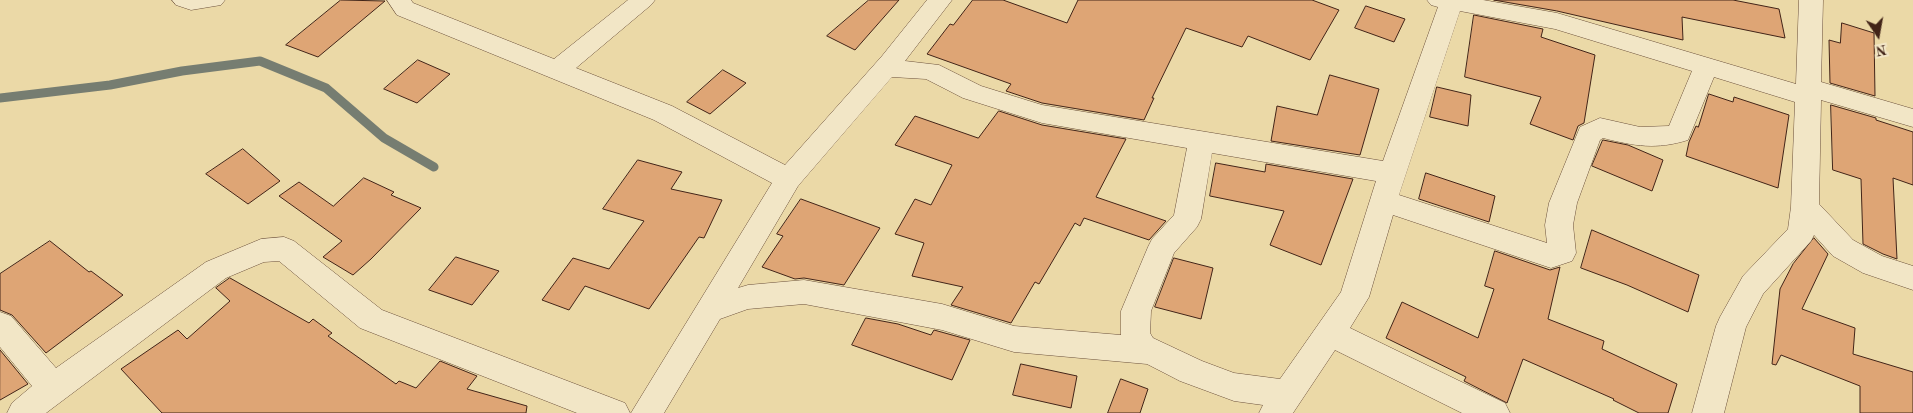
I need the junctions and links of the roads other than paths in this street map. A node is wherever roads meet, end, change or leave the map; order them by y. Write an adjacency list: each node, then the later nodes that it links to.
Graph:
1 (184, 0): 2 (street)
2 (213, 0)
3 (643, 0): 10 (street)
4 (940, 0): 9 (street)
5 (1810, 0): 11 (street)
6 (1448, 1): 8 (street); 14 (street)
7 (406, 3): 10 (street)
8 (1707, 65): 11 (street); 16 (street)
9 (885, 68): 13 (street); 15 (street)
10 (556, 71): 15 (street)
11 (1809, 92): 12 (street); 17 (street)
12 (1913, 118)
13 (1201, 141): 14 (street); 22 (street)
14 (1392, 173): 16 (street)
15 (788, 178): 19 (street)
16 (1383, 201): 21 (street)
17 (1805, 207): 18 (street); 29 (street)
18 (1913, 278)
19 (709, 310): 22 (street); 27 (street)
20 (0, 325): 23 (street)
21 (1330, 333): 24 (street); 28 (street)
22 (1143, 350): 24 (street)
23 (53, 388): 25 (street); 26 (street)
24 (1285, 406)
25 (23, 413)
26 (614, 413)
27 (647, 413)
28 (1494, 413)
29 (1708, 413)

